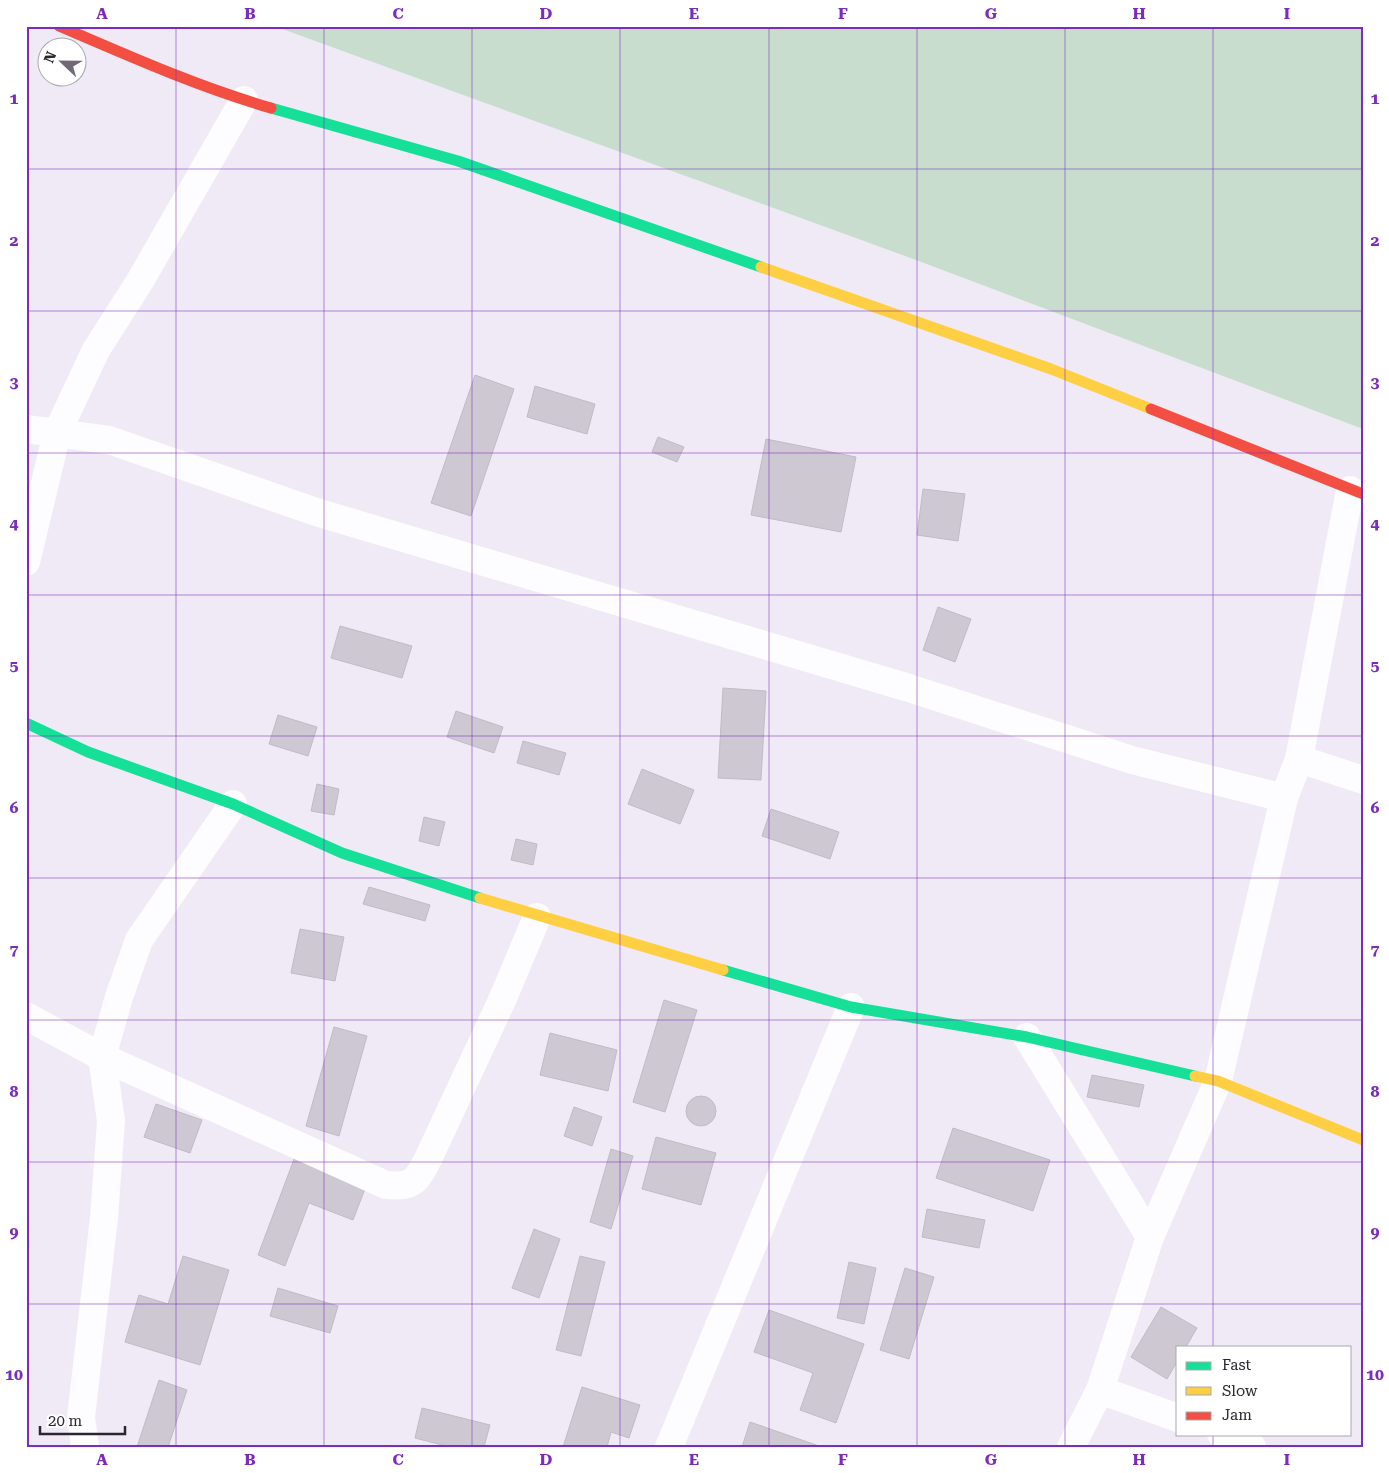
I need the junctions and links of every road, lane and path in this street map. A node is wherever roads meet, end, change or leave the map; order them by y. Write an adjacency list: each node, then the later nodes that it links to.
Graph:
1 (59, 26): 2 (street)
2 (244, 100): 4 (street); 5 (street)
3 (26, 429): 4 (street)
4 (57, 433): 6 (street); 10 (street)
5 (1356, 492): 8 (street)
6 (26, 562)
7 (26, 723): 11 (street)
8 (1299, 760): 9 (street); 10 (street)
9 (1363, 780)
10 (1284, 798): 17 (street)
11 (233, 804): 12 (street); 16 (street)
12 (537, 917): 13 (street); 16 (street)
13 (850, 1007): 15 (street); 24 (street)
14 (26, 1016): 16 (street)
15 (1027, 1037): 17 (street); 19 (street)
16 (102, 1058): 23 (street)
17 (1218, 1081): 18 (street); 19 (street)
18 (1363, 1140)
19 (1150, 1237): 20 (street)
20 (1100, 1390): 21 (street); 25 (street)
21 (1176, 1417)
22 (1226, 1436): 26 (street)
23 (85, 1447)
24 (669, 1447)
25 (1071, 1447)
26 (1252, 1447)

